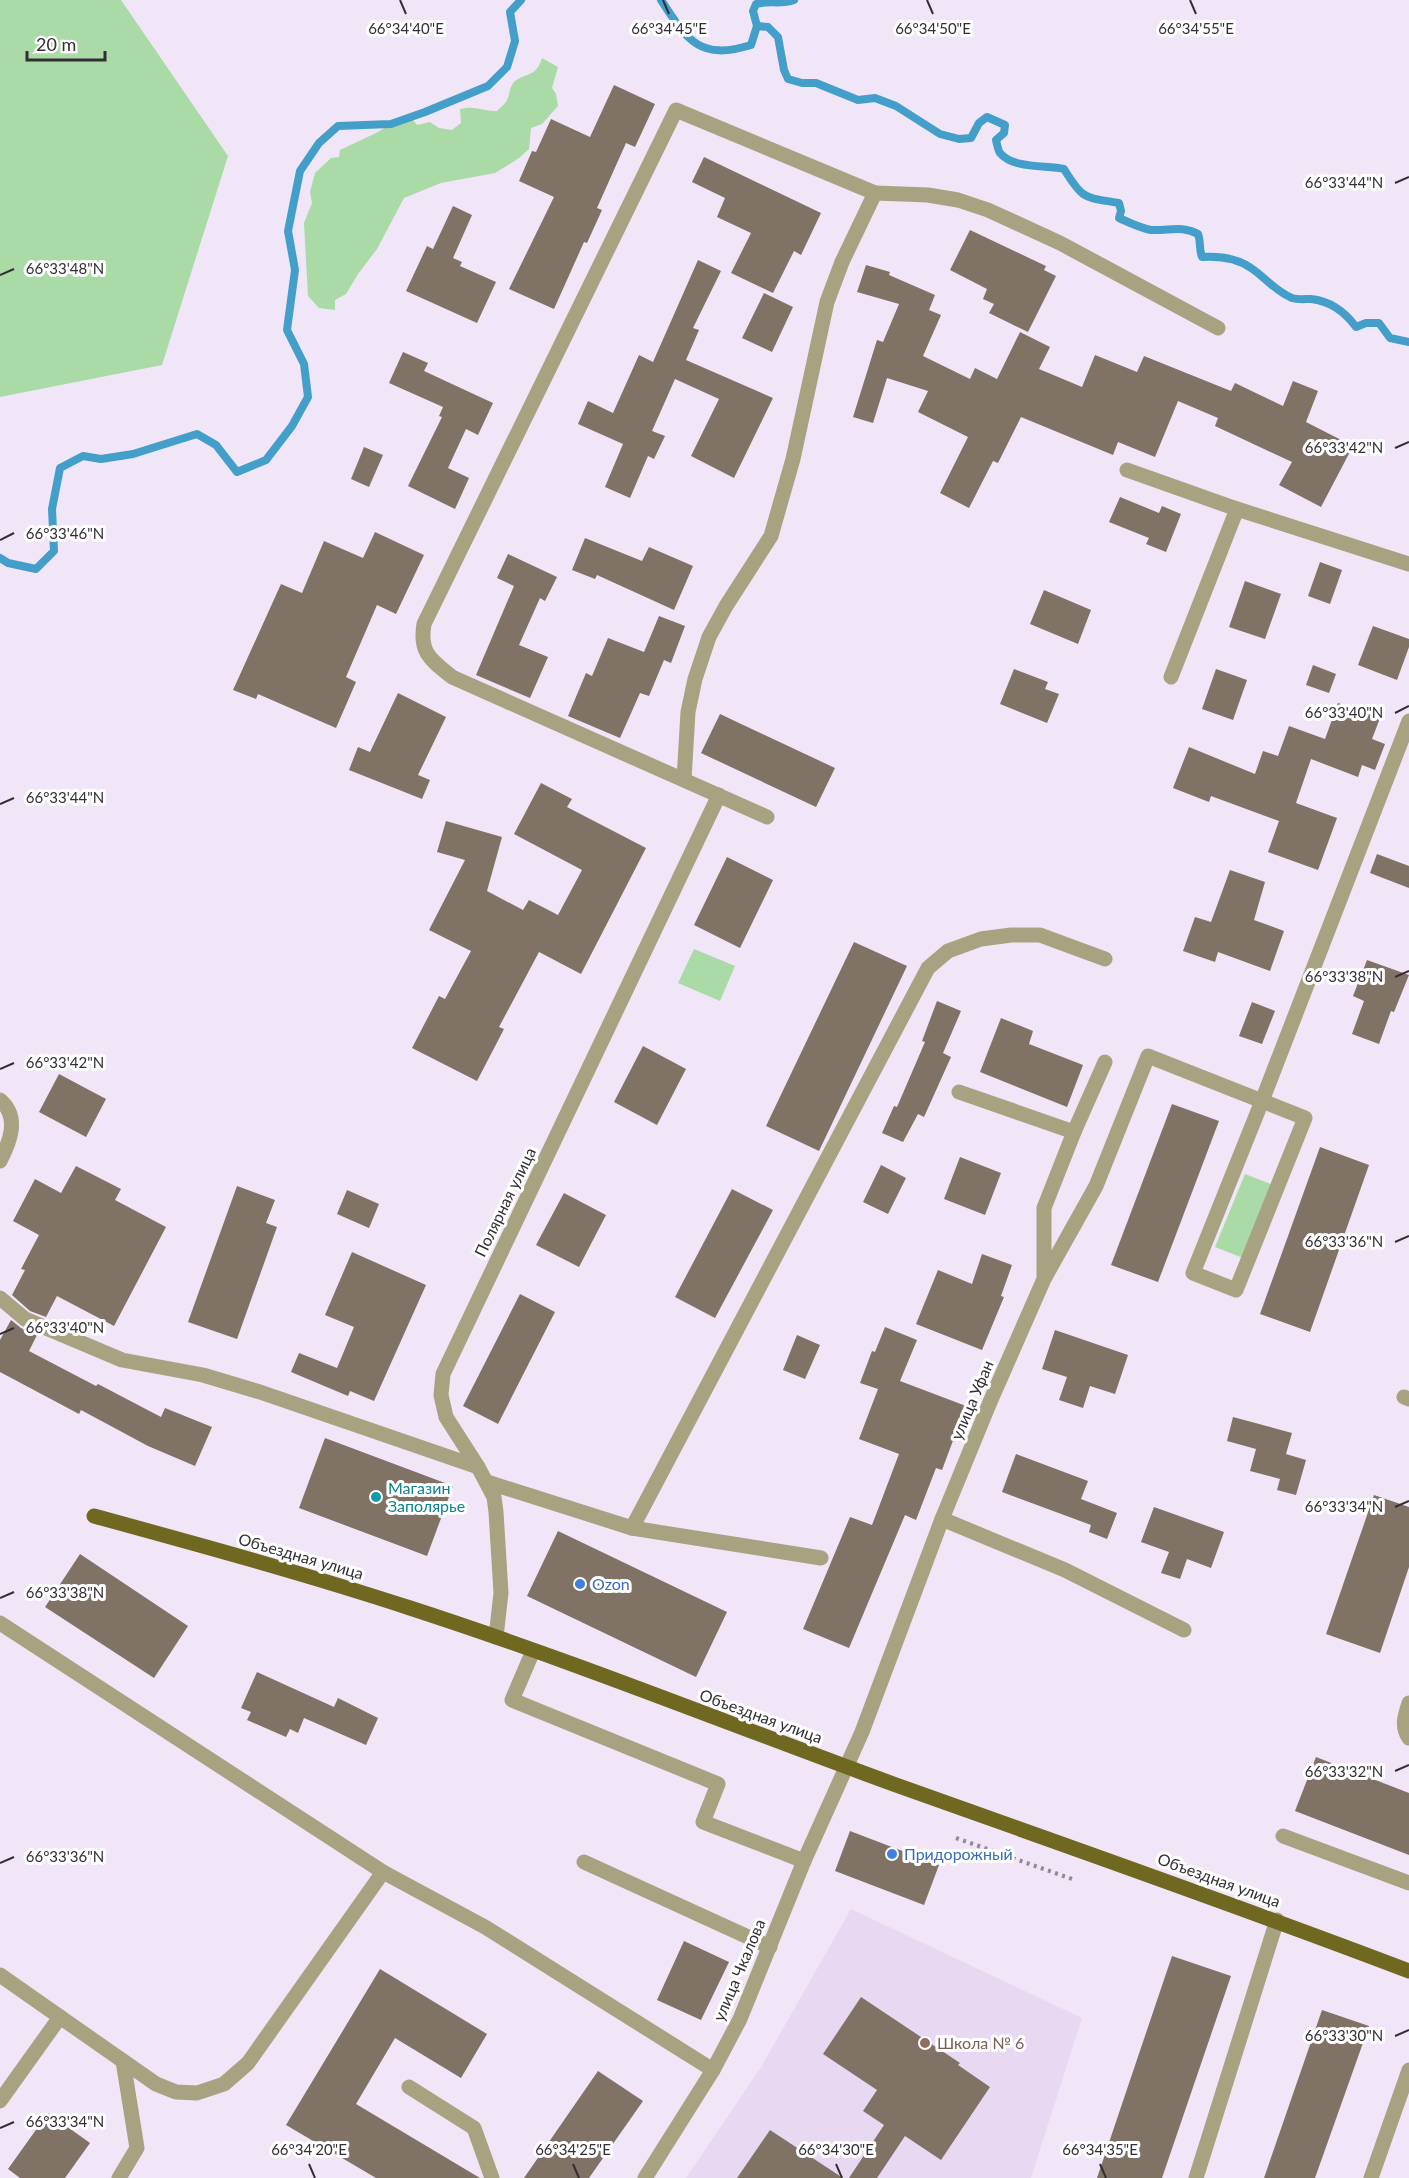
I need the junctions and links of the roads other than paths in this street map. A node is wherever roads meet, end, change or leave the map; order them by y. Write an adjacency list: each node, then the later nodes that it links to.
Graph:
1 (875, 193): 2 (street); 8 (street); 8 (street)
2 (1218, 328)
3 (1127, 470): 4 (street)
4 (1237, 509): 5 (street); 6 (street)
5 (1409, 564)
6 (1171, 677)
7 (1409, 721): 15 (street)
8 (684, 780): 9 (street)
9 (719, 795): 10 (street); 20 (street, Полярная улица)
10 (767, 817)
11 (1105, 959): 24 (street)
12 (1105, 1062): 16 (street)
13 (959, 1092): 16 (street)
14 (0, 1100): 17 (street)
15 (1262, 1101): 15 (street); 18 (street, улица Уфан)
16 (1074, 1132): 18 (street)
17 (0, 1161)
18 (1044, 1279): 23 (street, улица Уфан)
19 (0, 1298): 20 (street)
20 (478, 1467): 21 (street, Полярная улица)
21 (487, 1482): 24 (street); 28 (street, Полярная улица)
22 (94, 1516): 28 (main road, Объездная улица)
23 (942, 1519): 27 (street); 32 (street, улица Уфан)
24 (632, 1528): 25 (street)
25 (821, 1558)
26 (0, 1623): 36 (street)
27 (1184, 1630)
28 (496, 1637): 29 (main road, Объездная улица)
29 (533, 1651): 32 (main road, Объездная улица); 34 (street)
30 (1409, 1703): 31 (street)
31 (1409, 1738)
32 (848, 1767): 34 (street, улица Чкалова); 38 (main road, Объездная улица)
33 (1283, 1836): 37 (street)
34 (804, 1861): 39 (street, улица Чкалова)
35 (584, 1862): 39 (street)
36 (383, 1872): 43 (street); 44 (street)
37 (1409, 1883)
38 (1277, 1920): 40 (main road, Объездная улица); 51 (street)
39 (770, 1947): 44 (street, улица Чкалова)
40 (1409, 1971)
41 (0, 1975): 42 (street)
42 (60, 2017): 43 (street); 47 (street)
43 (123, 2061): 48 (street)
44 (713, 2070): 50 (street, улица Чкалова)
45 (1409, 2070): 52 (street)
46 (409, 2087): 49 (street)
47 (0, 2101)
48 (119, 2178)
49 (492, 2178)
50 (645, 2178)
51 (1196, 2178)
52 (1371, 2178)

